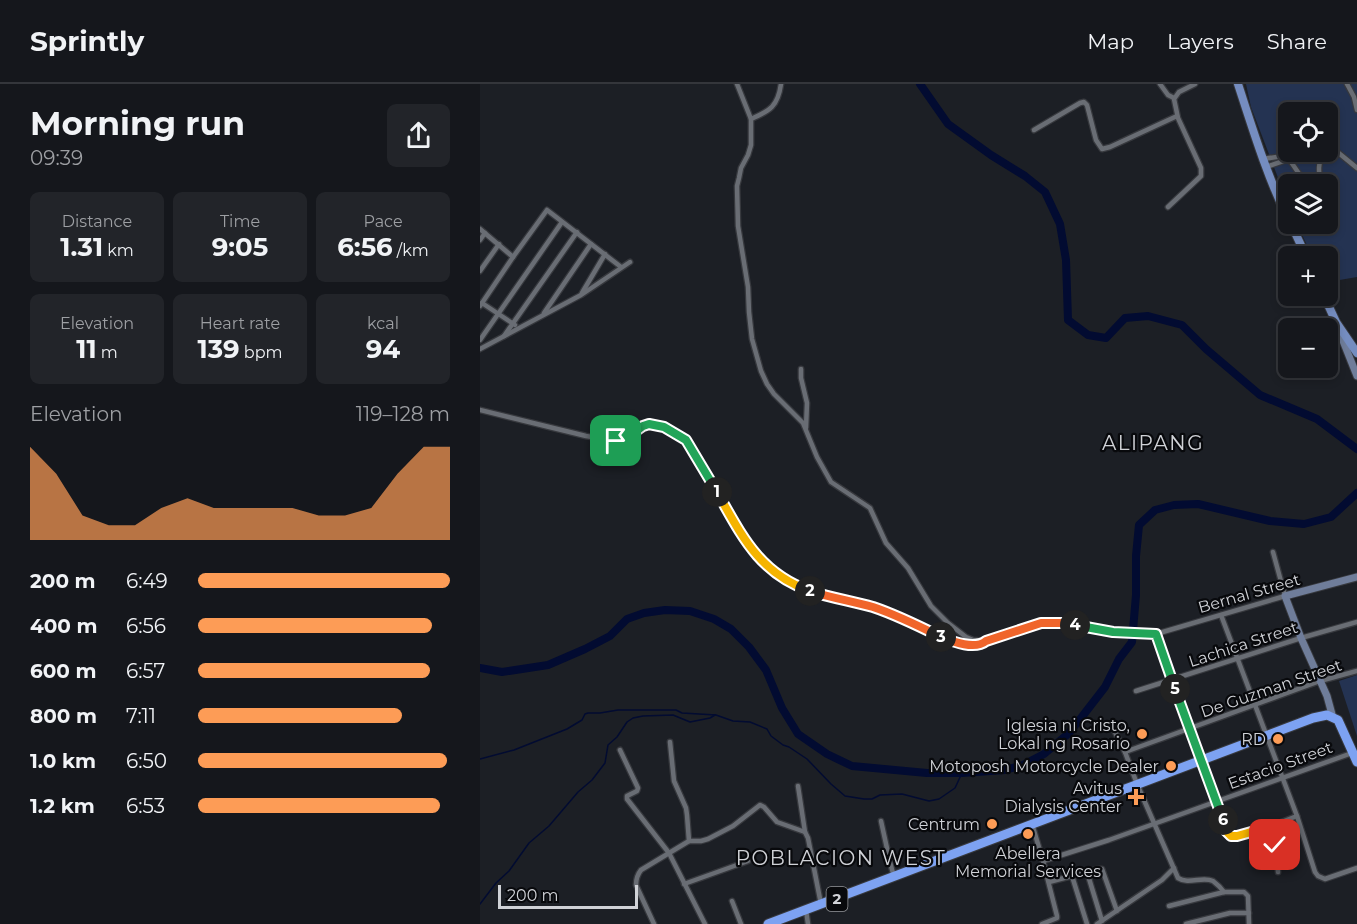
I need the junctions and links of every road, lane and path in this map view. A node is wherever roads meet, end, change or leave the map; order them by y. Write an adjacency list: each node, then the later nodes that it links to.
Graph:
1 (737, 84): 10 (street)
2 (781, 84): 10 (street)
3 (1160, 84): 7 (street)
4 (1195, 84): 7 (street)
5 (1238, 84): 15 (main road)
6 (1347, 84): 8 (street)
7 (1174, 98): 9 (street)
8 (1357, 110)
9 (1178, 116): 11 (street); 20 (street)
10 (751, 119): 48 (street)
11 (1034, 130)
12 (1338, 153): 16 (street)
13 (1278, 158): 15 (street)
14 (1278, 161): 15 (street)
15 (1264, 163): 19 (main road)
16 (1350, 164): 17 (street); 18 (street)
17 (1357, 168)
18 (1357, 173)
19 (1278, 197)
20 (1168, 207)
21 (562, 222): 23 (street); 29 (street); 35 (street)
22 (480, 229): 24 (street)
23 (577, 232): 27 (street); 37 (street)
24 (485, 233): 25 (street); 26 (street)
25 (480, 240)
26 (499, 244): 29 (street); 32 (street)
27 (591, 244): 28 (street); 36 (street)
28 (605, 254): 31 (street); 33 (street)
29 (513, 257): 34 (street)
30 (630, 262): 31 (street)
31 (621, 267): 33 (street)
32 (480, 271)
33 (581, 295): 36 (street)
34 (481, 303): 35 (street)
35 (499, 313): 37 (street); 42 (street)
36 (542, 316): 40 (street)
37 (513, 324): 40 (street); 41 (street)
38 (1338, 325): 44 (main road)
39 (1338, 327): 46 (main road)
40 (520, 328): 41 (street)
41 (504, 337): 43 (street)
42 (480, 340)
43 (480, 349)
44 (1357, 353)
45 (801, 369): 48 (street)
46 (1357, 376)
47 (480, 410): 56 (street, Bernal Street)
48 (806, 428): 56 (street)
49 (1273, 552): 51 (street)
50 (1357, 577): 51 (main road, Bernal Street)
51 (1285, 596): 52 (street, Bernal Street); 55 (main road)
52 (1221, 615): 54 (street, Bernal Street); 57 (street)
53 (1357, 622): 55 (street, Lachica Street)
54 (1156, 634): 56 (street, Bernal Street); 59 (street)
55 (1301, 638): 57 (street, Lachica Street); 60 (main road)
56 (986, 641)
57 (1238, 659): 59 (street, Lachica Street); 62 (street)
58 (1357, 671): 60 (street, De Guzman Street)
59 (1172, 679): 61 (street, Lachica Street); 65 (street)
60 (1320, 681): 62 (street, De Guzman Street); 63 (main road)
61 (1136, 691)
62 (1254, 705): 65 (street, De Guzman Street); 66 (street)
63 (1333, 718): 66 (highway, 2); 70 (highway)
64 (1113, 728): 69 (street)
65 (1190, 729): 69 (street, De Guzman Street); 71 (street)
66 (1267, 735): 71 (highway, 2); 72 (street)
67 (670, 742): 82 (street)
68 (620, 750): 83 (street)
69 (1125, 752): 73 (street)
70 (1356, 755): 72 (street, Estacio Street)
71 (1201, 759): 73 (highway, 2); 75 (street)
72 (1282, 778): 75 (street, Estacio Street); 76 (street)
73 (1137, 784): 78 (highway, 2); 79 (street)
74 (798, 786): 81 (street)
75 (1217, 802): 79 (street, Estacio Street); 80 (street)
76 (1297, 816): 80 (street); 86 (street)
77 (881, 821): 91 (street)
78 (1032, 824): 85 (street); 91 (highway, 2)
79 (1155, 824): 85 (street, Estacio Street); 87 (street)
80 (1269, 827): 89 (street)
81 (806, 832): 82 (street); 96 (street)
82 (689, 841): 83 (street)
83 (669, 853): 93 (street); 102 (street)
84 (748, 861): 93 (street)
85 (1043, 861): 92 (street)
86 (1357, 867)
87 (1174, 868): 94 (street); 99 (street)
88 (1087, 872): 90 (street); 99 (street); 101 (street)
89 (1278, 872)
90 (1072, 876): 92 (street); 108 (street)
91 (894, 877): 96 (highway, 2)
92 (1049, 882): 107 (street)
93 (684, 884): 103 (street)
94 (1224, 892): 97 (street); 100 (street)
95 (732, 901): 104 (street)
96 (821, 904): 98 (highway, 2)
97 (1169, 906)
98 (806, 910): 105 (highway, 2); 106 (street)
99 (1117, 911): 101 (street)
100 (1249, 913): 109 (street); 110 (street)
101 (1099, 922)
102 (654, 924)
103 (705, 924)
104 (741, 924)
105 (768, 924)
106 (808, 924)
107 (1042, 924)
108 (1087, 924)
109 (1186, 924)
110 (1249, 924)

